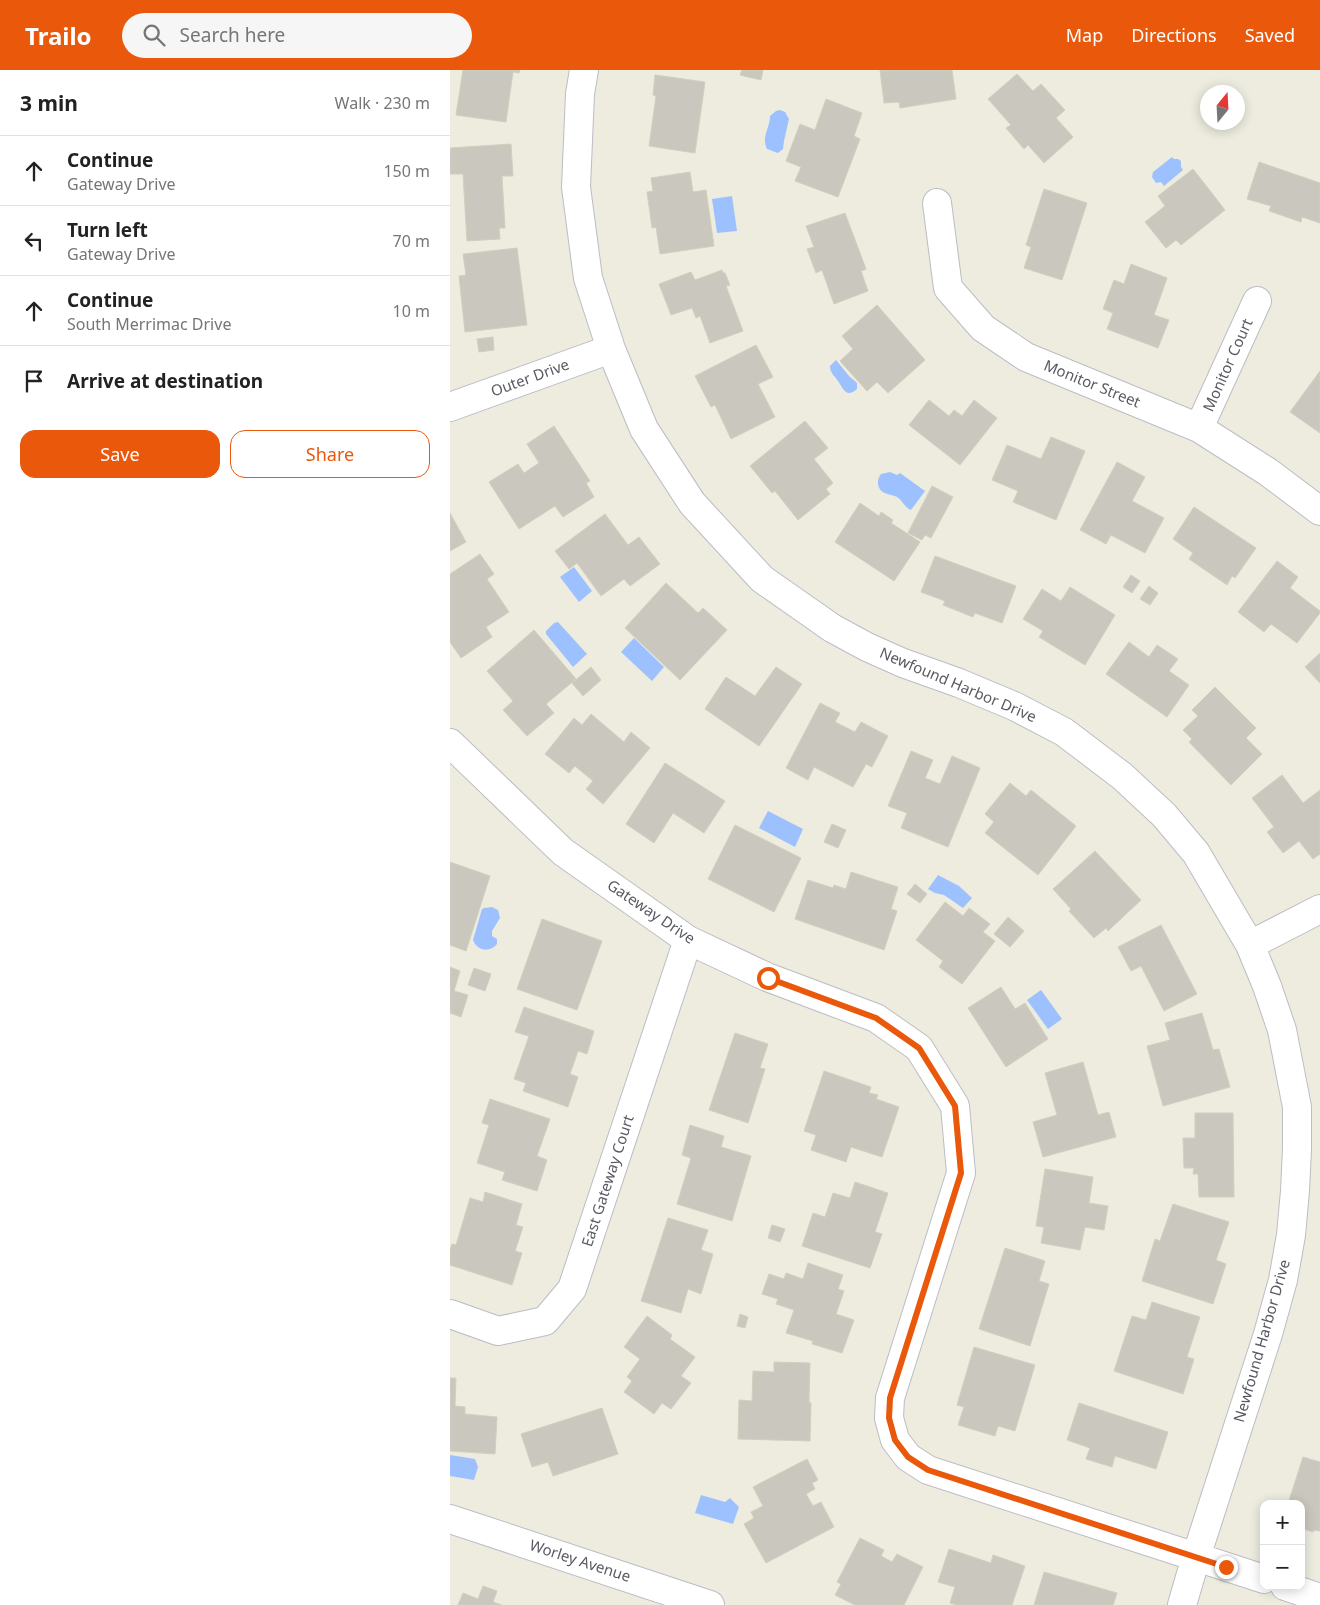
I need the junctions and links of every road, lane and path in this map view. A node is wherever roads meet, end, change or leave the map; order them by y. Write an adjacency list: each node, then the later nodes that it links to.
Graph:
1 (584, 70): 4 (street, Newfound Harbor Drive)
2 (937, 204): 6 (street, Monitor Street)
3 (1257, 302): 6 (street, Monitor Court)
4 (611, 349): 5 (street, Outer Drive); 11 (street, Newfound Harbor Drive)
5 (450, 407)
6 (1199, 428): 7 (street, Monitor Street)
7 (1320, 510)
8 (450, 743): 10 (street, Gateway Drive)
9 (1320, 909): 11 (street)
10 (688, 940): 12 (street, East Gateway Court); 14 (street, Gateway Drive)
11 (1250, 945): 14 (street, Newfound Harbor Drive)
12 (450, 1314)
13 (450, 1519): 18 (street, Worley Avenue)
14 (1196, 1557): 15 (street, Gateway Drive); 19 (street, Newfound Harbor Drive)
15 (1260, 1578)
16 (1297, 1590): 17 (street)
17 (1320, 1598)
18 (710, 1605)
19 (1182, 1605)

